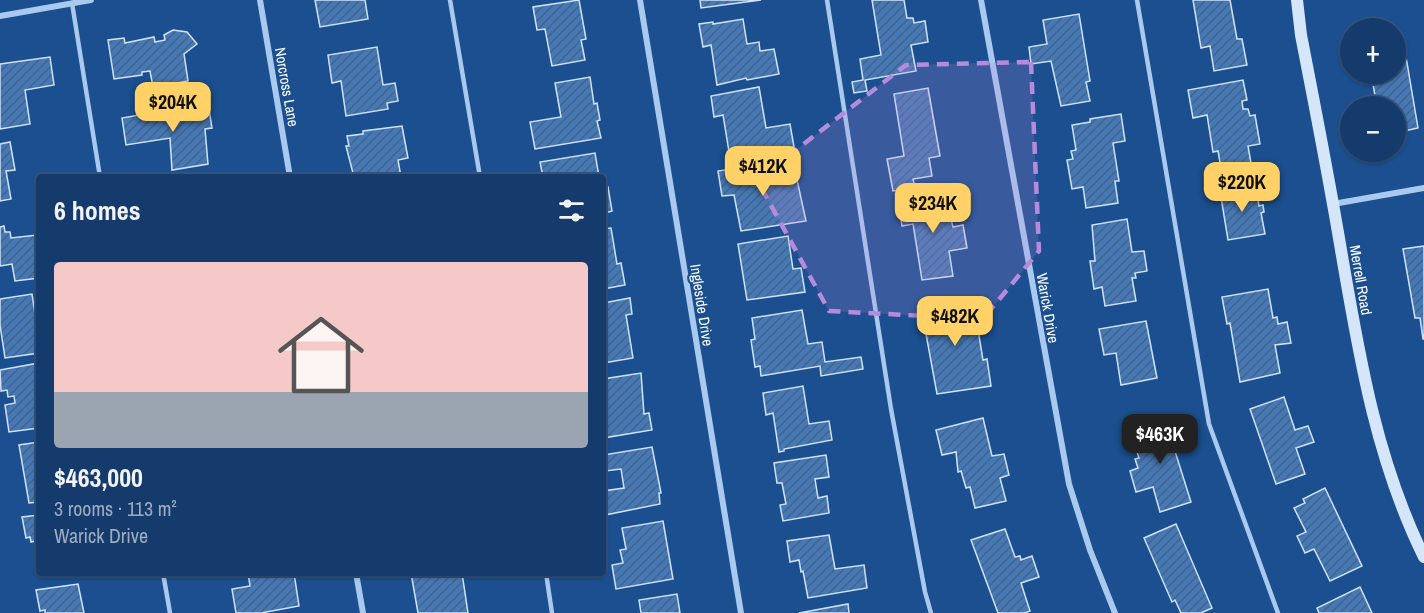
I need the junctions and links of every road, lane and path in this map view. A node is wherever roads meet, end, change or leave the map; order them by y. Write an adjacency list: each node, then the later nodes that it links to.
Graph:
1 (91, 0): 9 (street)
2 (260, 0): 12 (street, Norcross Lane)
3 (450, 0): 13 (lane)
4 (640, 0): 23 (street, Ingleside Drive)
5 (827, 0): 24 (lane)
6 (981, 0): 25 (street, Warick Drive)
7 (1137, 0): 26 (lane)
8 (1297, 0): 15 (street, Merrell Road)
9 (72, 3): 10 (street); 11 (lane)
10 (0, 16)
11 (100, 174)
12 (289, 174)
13 (479, 174)
14 (1424, 189): 15 (street)
15 (1333, 204): 16 (street, Merrell Road)
16 (1424, 557)
17 (164, 576): 20 (lane)
18 (357, 576): 21 (street)
19 (546, 576): 22 (lane)
20 (170, 613)
21 (363, 613)
22 (552, 613)
23 (741, 613)
24 (931, 613)
25 (1115, 613)
26 (1278, 613)

